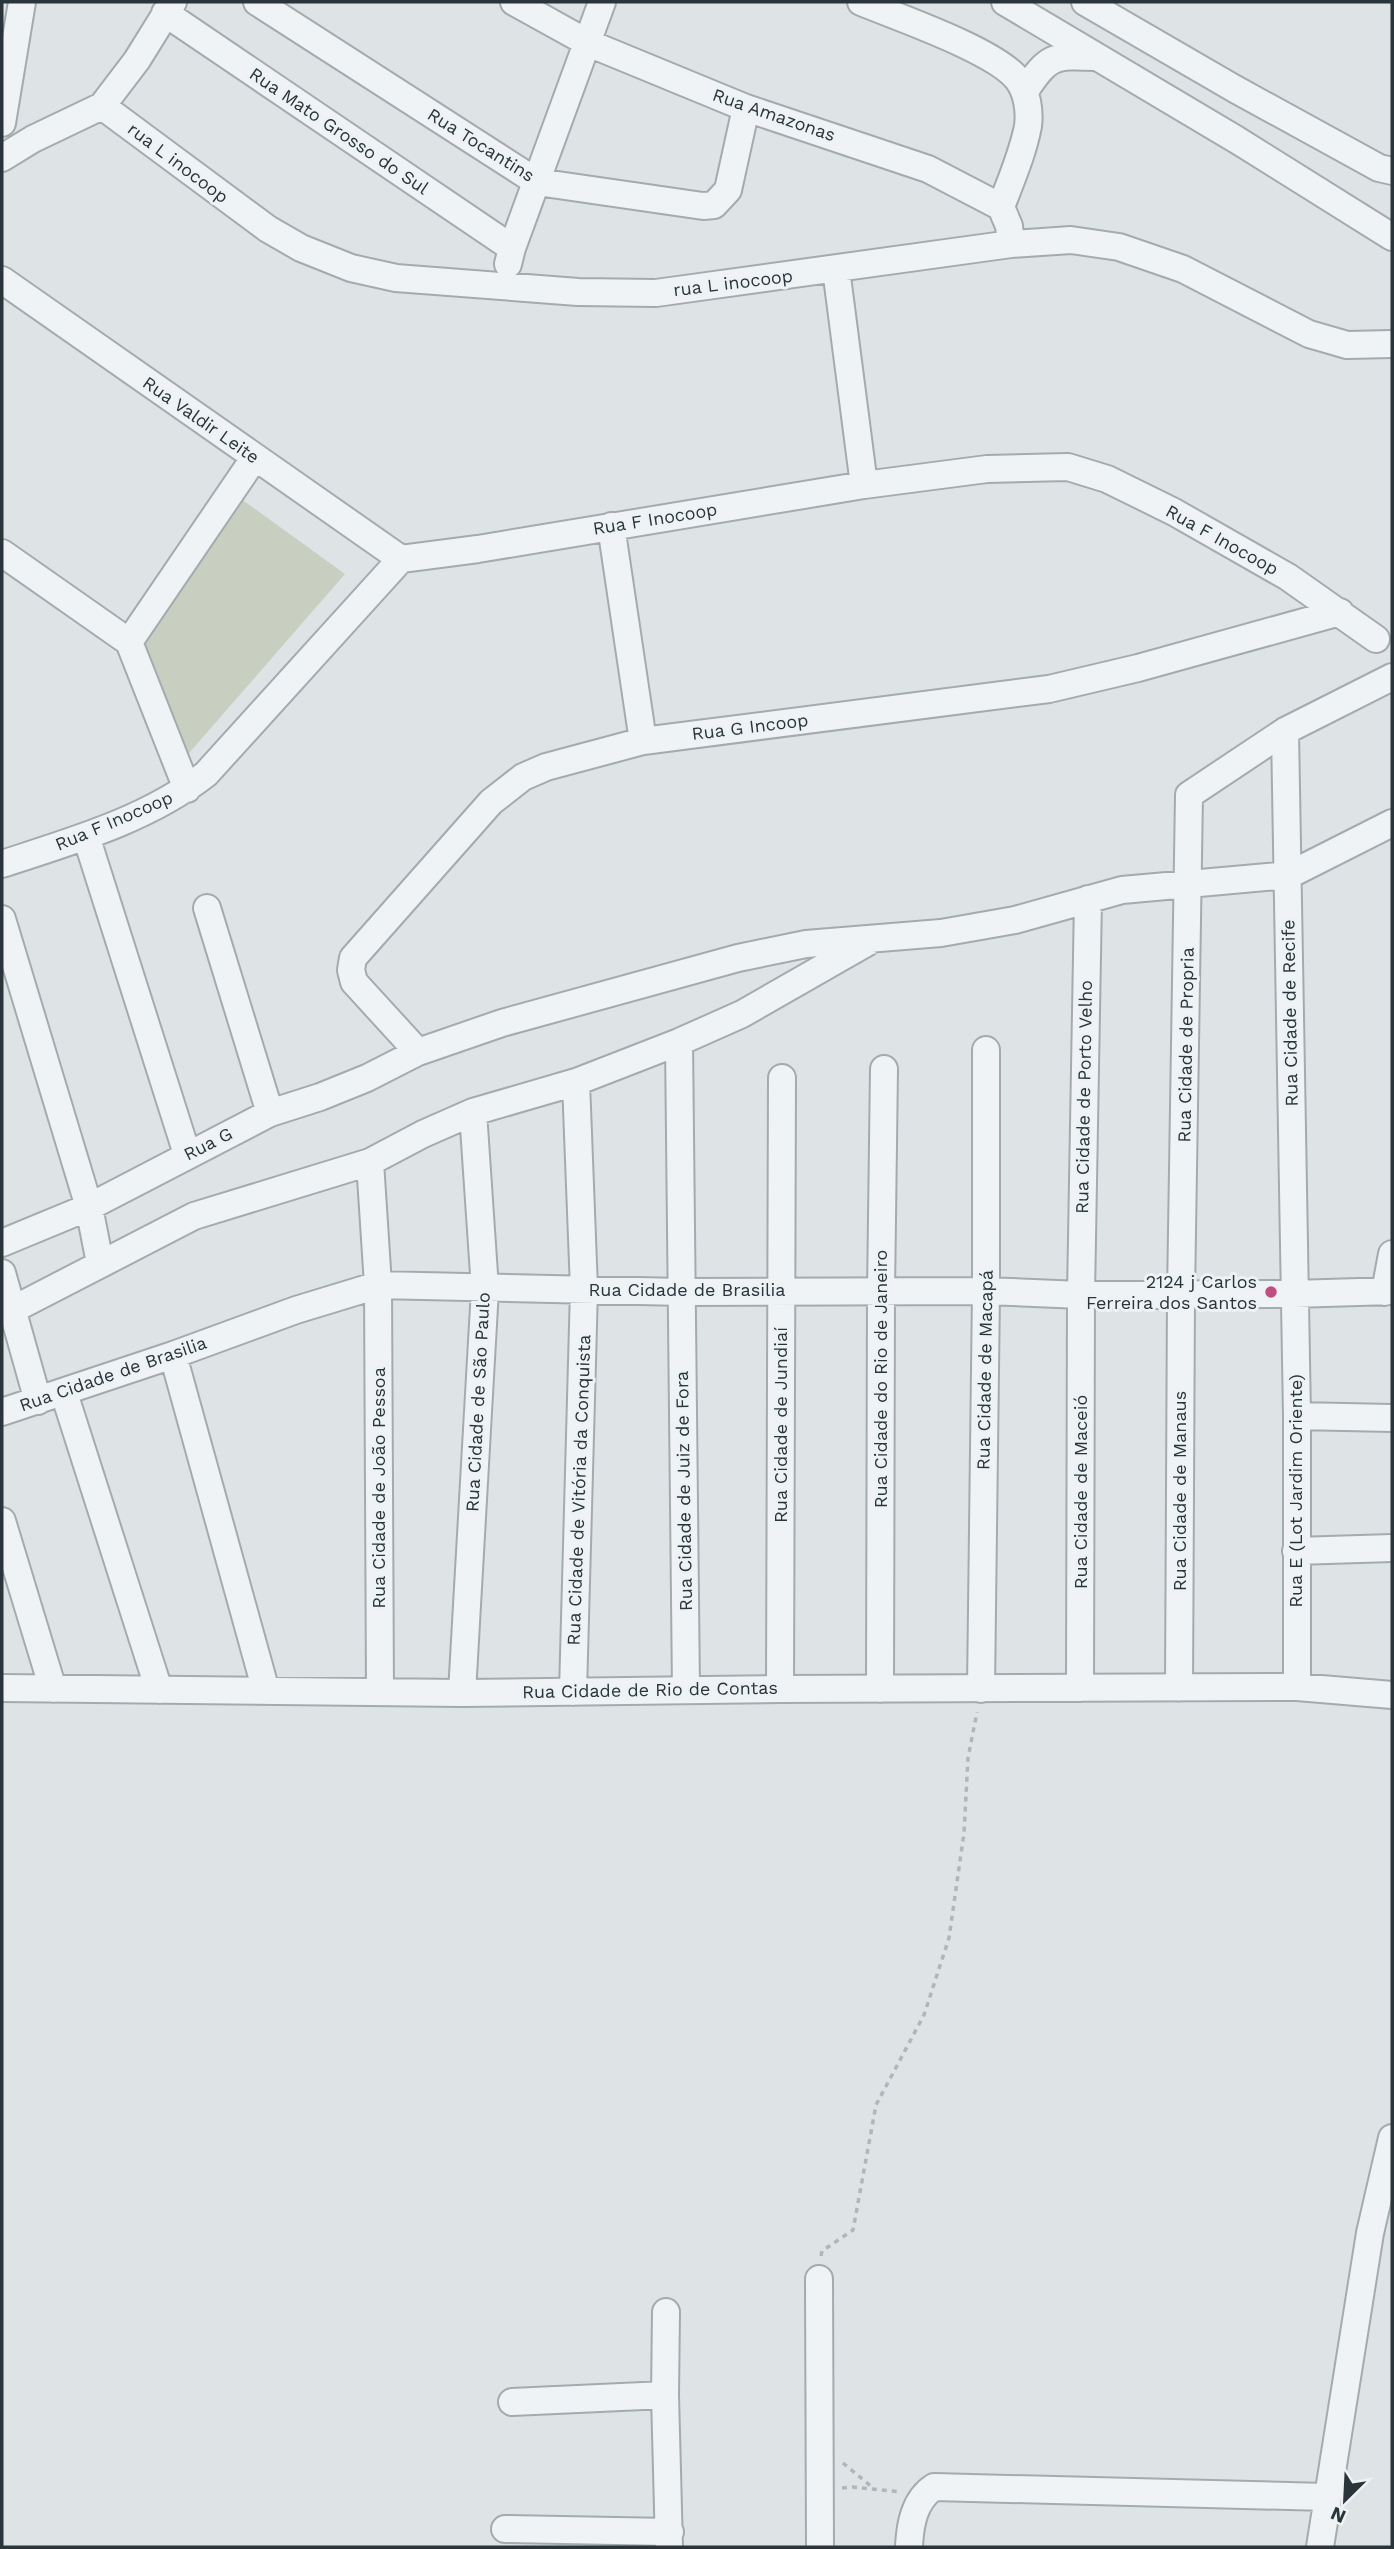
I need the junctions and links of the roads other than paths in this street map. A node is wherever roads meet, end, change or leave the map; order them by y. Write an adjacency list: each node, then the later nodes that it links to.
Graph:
1 (22, 2): 14 (street)
2 (257, 2): 17 (street, Rua Tocantins)
3 (514, 2): 9 (street, Rua Amazonas)
4 (602, 2): 9 (street)
5 (861, 2): 11 (street)
6 (1005, 2): 10 (street)
7 (1085, 2): 16 (street)
8 (169, 7): 12 (street); 21 (street, Rua Mato Grosso do Sul)
9 (589, 43): 13 (street, Rua Amazonas); 17 (street)
10 (1097, 57): 11 (street); 19 (street)
11 (1025, 91): 18 (street)
12 (102, 106): 15 (street); 24 (street, rua L inocoop)
13 (746, 108): 17 (street, Rua Tocantins); 18 (street, Rua Amazonas)
14 (2, 123)
15 (2, 158)
16 (1392, 171)
17 (537, 182): 21 (street)
18 (1001, 207): 20 (street)
19 (1392, 237)
20 (1011, 244): 22 (street, rua L inocoop); 25 (street, rua L inocoop)
21 (512, 248): 24 (street)
22 (836, 270): 24 (street, rua L inocoop); 27 (street)
23 (2, 280): 26 (street, Rua Valdir Leite)
24 (503, 286)
25 (1392, 344)
26 (255, 457): 30 (street, Rua Valdir Leite); 33 (street)
27 (864, 485): 28 (street, Rua F Inocoop); 31 (street, Rua F Inocoop)
28 (611, 526): 30 (street, Rua F Inocoop); 36 (street)
29 (2, 553): 33 (street)
30 (401, 559): 37 (street, Rua F Inocoop)
31 (1340, 612): 32 (street, Rua F Inocoop); 36 (street, Rua G Incoop)
32 (1376, 639)
33 (128, 642): 37 (street)
34 (1392, 677): 35 (street)
35 (1285, 732): 41 (street, Rua Cidade de Recife); 42 (street, Rua Cidade de Propria)
36 (643, 741): 49 (street, Rua G Incoop)
37 (187, 789): 39 (street, Rua F Inocoop)
38 (1392, 823): 41 (street)
39 (86, 836): 40 (street, Rua F Inocoop); 55 (street)
40 (2, 864)
41 (1289, 875): 42 (street, Rua G); 70 (street, Rua Cidade de Recife)
42 (1189, 885): 43 (street, Rua G); 72 (street, Rua Cidade de Propria)
43 (1088, 899): 46 (street, Rua G); 71 (street, Rua Cidade de Porto Velho)
44 (207, 908): 54 (street)
45 (2, 919): 57 (street)
46 (872, 940): 47 (street); 49 (street, Rua G)
47 (679, 1042): 52 (street); 66 (street, Rua Cidade de Juiz de Fora)
48 (986, 1050): 67 (street, Rua Cidade de Macapá)
49 (418, 1052): 54 (street, Rua G)
50 (884, 1069): 69 (street, Rua Cidade do Rio de Janeiro)
51 (782, 1078): 65 (street, Rua Cidade de Jundiaí)
52 (576, 1082): 53 (street); 64 (street, Rua Cidade de Vitória da Conquista)
53 (473, 1112): 56 (street); 63 (street, Rua Cidade de São Paulo)
54 (270, 1113): 55 (street, Rua G)
55 (187, 1154): 57 (street, Rua G)
56 (370, 1162): 60 (street); 62 (street, Rua Cidade de João Pessoa)
57 (89, 1207): 58 (street, Rua G); 60 (street)
58 (2, 1243)
59 (1392, 1254): 68 (street)
60 (100, 1263): 73 (street)
61 (2, 1273): 73 (street)
62 (378, 1285): 63 (street, Rua Cidade de Brasilia); 74 (street, Rua Cidade de Brasilia); 94 (street, Rua Cidade de João Pessoa)
63 (485, 1289): 64 (street, Rua Cidade de Brasilia); 96 (street, Rua Cidade de São Paulo)
64 (584, 1289): 66 (street, Rua Cidade de Brasilia); 95 (street, Rua Cidade de Vitória da Conquista)
65 (781, 1290): 66 (street, Rua Cidade de Brasilia); 69 (street, Rua Cidade de Brasilia); 88 (street, Rua Cidade de Jundiaí)
66 (682, 1292): 92 (street, Rua Cidade de Juiz de Fora)
67 (986, 1292): 69 (street, Rua Cidade de Brasilia); 71 (street, Rua Cidade de Brasilia); 90 (street, Rua Cidade de Macapá)
68 (1389, 1292): 70 (street, Rua Cidade de Brasilia)
69 (881, 1293): 89 (street, Rua Cidade do Rio de Janeiro)
70 (1293, 1294): 72 (street, Rua Cidade de Brasilia); 78 (street, Rua E (Lot Jardim Oriente))
71 (1081, 1295): 72 (street, Rua Cidade de Brasilia); 85 (street, Rua Cidade de Maceió)
72 (1181, 1295): 86 (street, Rua Cidade de Manaus)
73 (12, 1310): 76 (street)
74 (173, 1355): 75 (street, Rua Cidade de Brasilia); 93 (street)
75 (64, 1393): 76 (street, Rua Cidade de Brasilia); 91 (street)
76 (38, 1401): 77 (street, Rua Cidade de Brasilia)
77 (2, 1412)
78 (1297, 1416): 79 (street); 82 (street, Rua E (Lot Jardim Oriente))
79 (1392, 1418)
80 (2, 1521): 87 (street)
81 (1392, 1548): 82 (street)
82 (1296, 1551): 83 (street, Rua E (Lot Jardim Oriente))
83 (1297, 1687): 86 (street, Rua Cidade de Rio de Contas); 97 (street, Rua Cidade de Rio de Contas)
84 (2, 1688): 87 (street, Rua Cidade de Rio de Contas)
85 (1080, 1688): 86 (street, Rua Cidade de Rio de Contas); 90 (street, Rua Cidade de Rio de Contas)
86 (1180, 1688)
87 (53, 1689): 91 (street, Rua Cidade de Rio de Contas)
88 (780, 1689): 89 (street, Rua Cidade de Rio de Contas); 92 (street, Rua Cidade de Rio de Contas)
89 (880, 1689): 90 (street, Rua Cidade de Rio de Contas)
90 (981, 1689)
91 (159, 1690): 93 (street, Rua Cidade de Rio de Contas)
92 (686, 1690): 95 (street, Rua Cidade de Rio de Contas)
93 (266, 1691): 94 (street, Rua Cidade de Rio de Contas)
94 (380, 1692): 96 (street, Rua Cidade de Rio de Contas)
95 (573, 1692): 96 (street, Rua Cidade de Rio de Contas)
96 (463, 1693)
97 (1392, 1695)
98 (1392, 2138): 103 (street)
99 (820, 2278): 107 (street)
100 (666, 2312): 101 (street)
101 (665, 2395): 102 (street); 106 (street)
102 (512, 2402)
103 (1326, 2497): 108 (street); 109 (street)
104 (505, 2529): 105 (street)
105 (568, 2539): 106 (street)
106 (670, 2540)
107 (820, 2547)
108 (909, 2547)
109 (1320, 2547)

